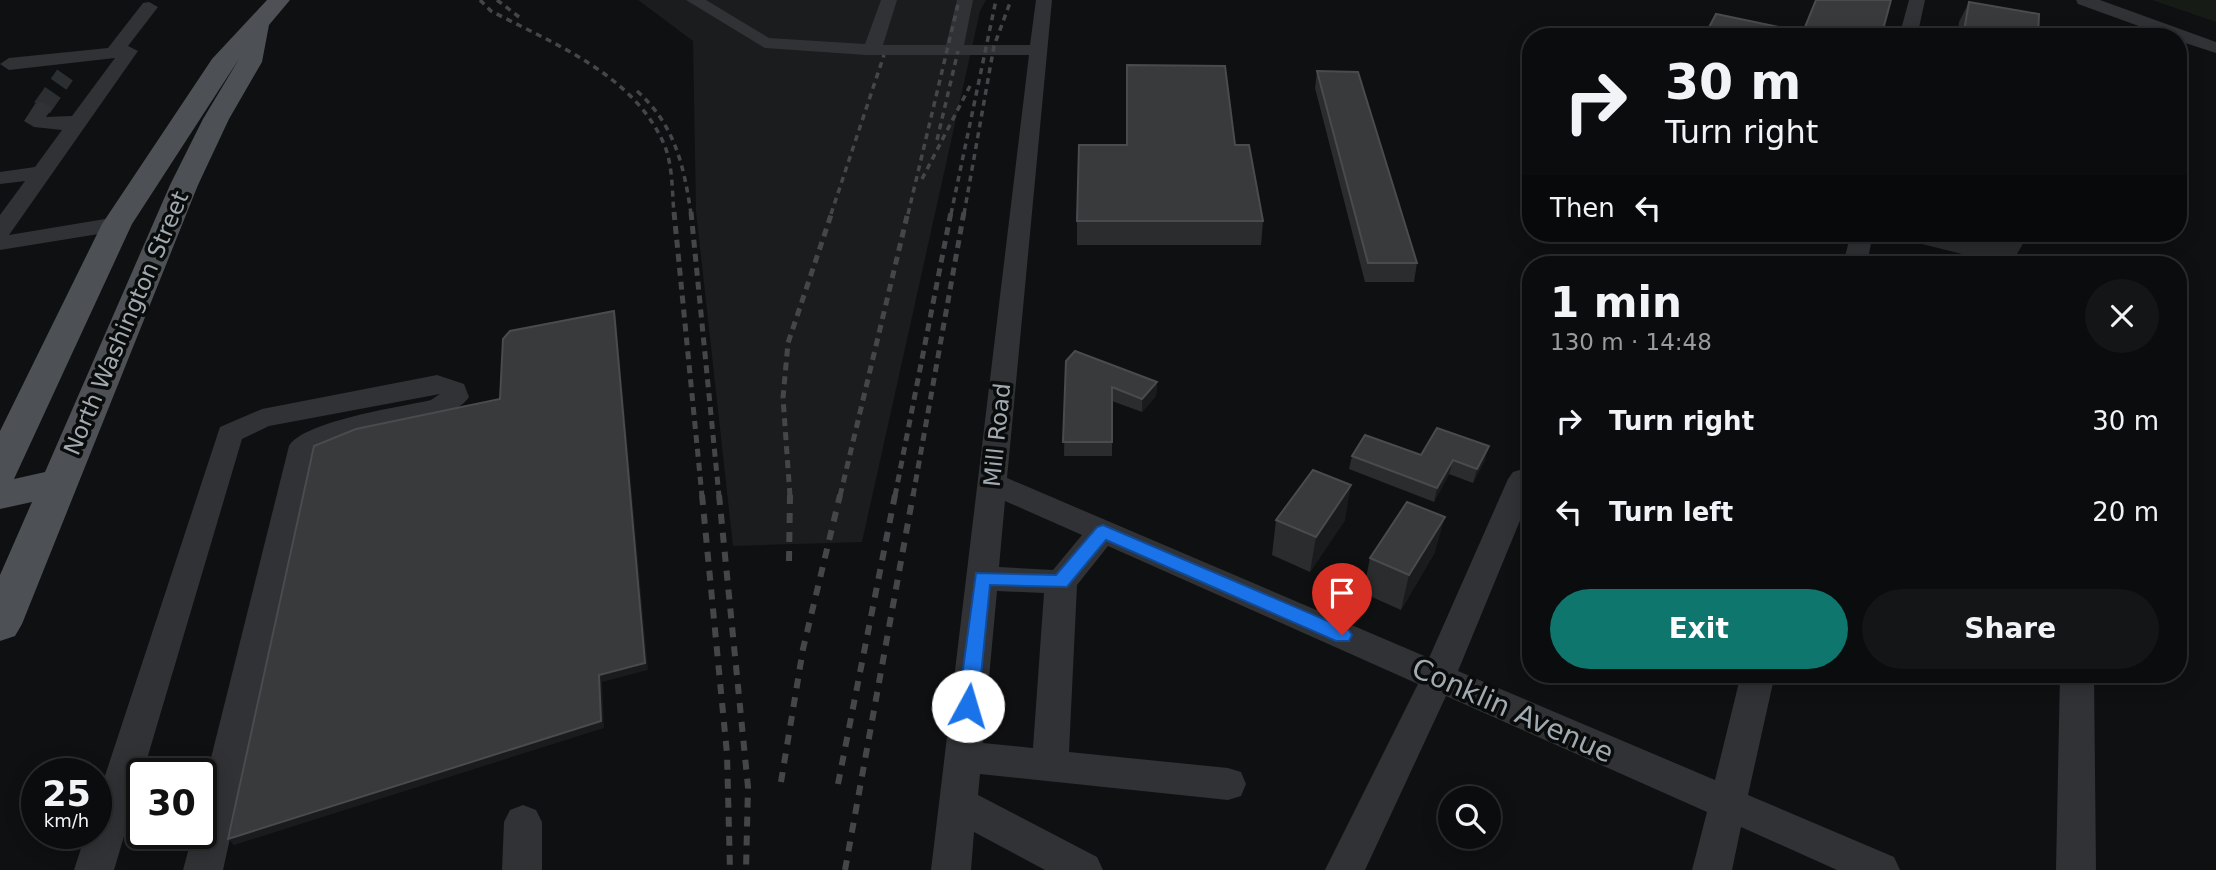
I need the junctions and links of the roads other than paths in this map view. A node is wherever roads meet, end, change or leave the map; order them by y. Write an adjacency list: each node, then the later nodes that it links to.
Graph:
1 (279, 0): 10 (main road, North Washington Street)
2 (694, 0): 15 (street)
3 (889, 0): 15 (street)
4 (1044, 0): 17 (street, Mill Road)
5 (1917, 0): 11 (street)
6 (2084, 0): 12 (street)
7 (986, 2): 8 (street)
8 (964, 5): 16 (street)
9 (149, 7): 18 (street)
10 (258, 26): 27 (main road, North Washington Street); 30 (main road, North Washington Street)
11 (1910, 28)
12 (2161, 28)
13 (2187, 37): 14 (street)
14 (2216, 48)
15 (872, 50): 16 (street)
16 (954, 50): 17 (street)
17 (1039, 50): 35 (street, Mill Road)
18 (113, 53): 19 (street); 23 (street)
19 (78, 57): 20 (street); 21 (street)
20 (9, 64)
21 (65, 75)
22 (42, 108): 23 (street)
23 (79, 121): 24 (street)
24 (42, 172): 25 (street); 26 (street)
25 (0, 178)
26 (10, 204): 28 (street)
27 (117, 224): 29 (street); 31 (main road, North Washington Street)
28 (0, 231)
29 (0, 243)
30 (119, 341): 31 (main road); 34 (main road, North Washington Street)
31 (55, 353): 32 (main road, North Washington Street)
32 (0, 470)
33 (1522, 482): 41 (street)
34 (59, 483): 36 (main road); 40 (main road, North Washington Street)
35 (992, 483): 37 (street, Conklin Avenue); 38 (street, Mill Road)
36 (0, 495)
37 (1103, 531): 39 (street); 41 (street, Conklin Avenue)
38 (982, 578): 39 (street); 44 (street, Mill Road)
39 (1061, 582): 45 (street)
40 (0, 625)
41 (1438, 677): 48 (street, Conklin Avenue); 55 (street)
42 (1756, 683): 48 (street)
43 (2077, 683): 58 (street)
44 (963, 757): 45 (street); 47 (street, Mill Road)
45 (1050, 766): 46 (street)
46 (1228, 784)
47 (958, 803): 53 (street, Mill Road); 54 (street)
48 (1728, 804): 56 (street); 57 (street, Conklin Avenue)
49 (523, 822): 52 (street)
50 (94, 870): 51 (street)
51 (203, 870)
52 (522, 870)
53 (951, 870)
54 (1083, 870)
55 (1345, 870)
56 (1712, 870)
57 (1880, 870)
58 (2076, 870)

